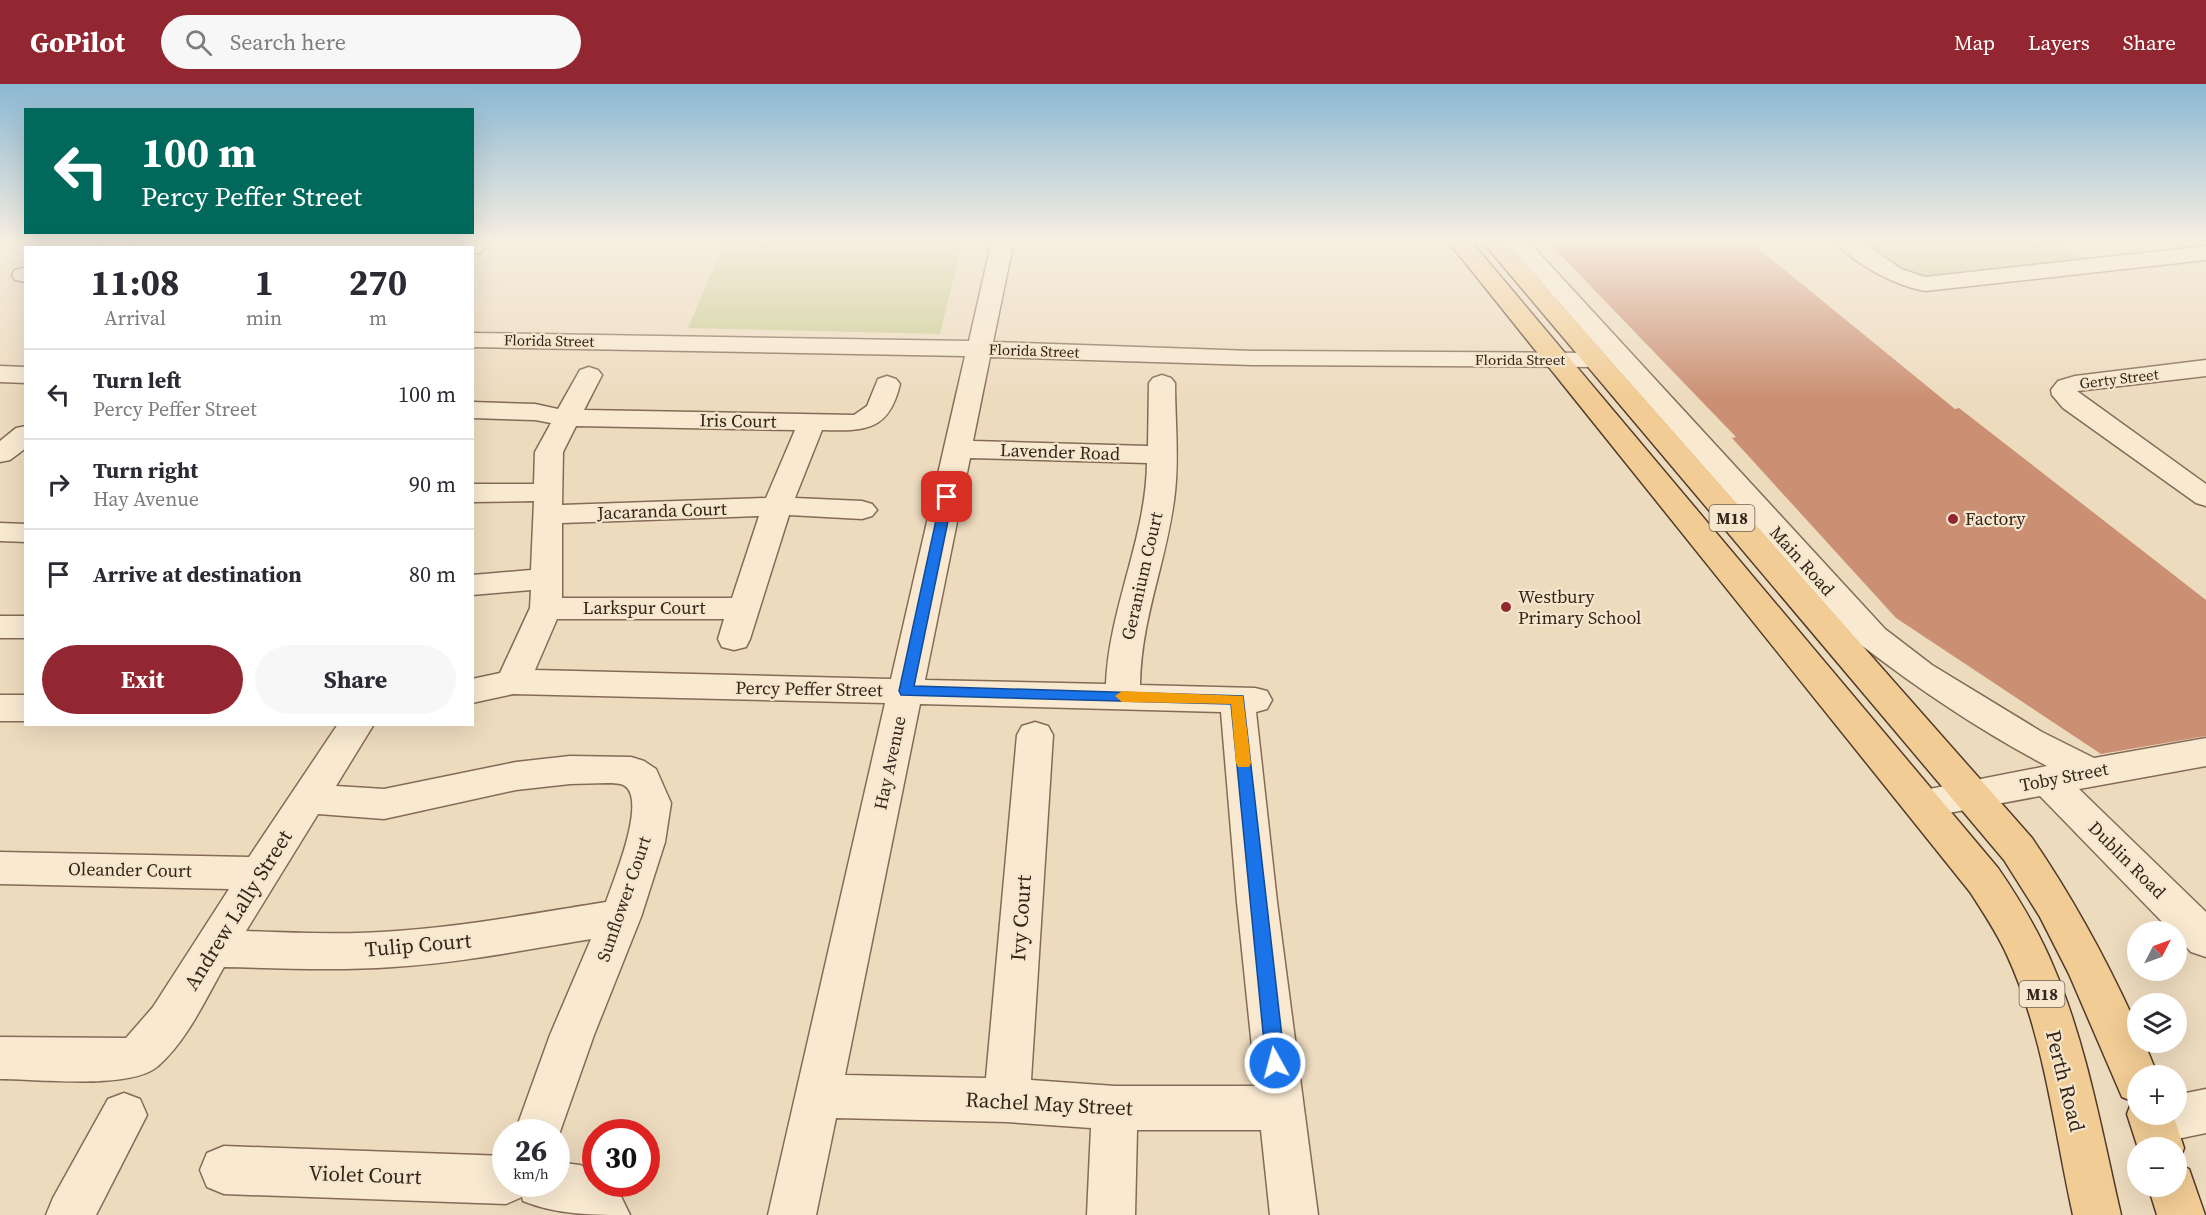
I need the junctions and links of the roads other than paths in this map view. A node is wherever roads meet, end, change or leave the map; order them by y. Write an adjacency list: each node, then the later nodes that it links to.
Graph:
1 (992, 293): 6 (street, Hay Avenue)
2 (1502, 293): 8 (main road, M18)
3 (1538, 293): 7 (main road, Main Road / M18)
4 (1563, 293): 45 (street, Main Road)
5 (474, 340): 6 (street, Florida Street)
6 (979, 349): 8 (street, Florida Street); 19 (street, Hay Avenue)
7 (1596, 360): 8 (street, Florida Street); 47 (main road, Main Road / M18)
8 (1558, 361): 49 (main road, M18)
9 (2206, 368): 24 (street, Gerty Street)
10 (0, 374): 11 (street)
11 (24, 375)
12 (589, 375): 16 (street)
13 (1162, 382): 22 (street, Geranium Court)
14 (887, 384): 17 (street, Iris Court)
15 (474, 410): 16 (street, Iris Court)
16 (564, 418): 17 (street, Iris Court); 25 (street)
17 (812, 422): 26 (street)
18 (24, 436): 21 (street)
19 (958, 449): 22 (street, Lavender Road); 38 (street, Hay Avenue)
20 (24, 452): 21 (street)
21 (0, 455)
22 (1163, 455): 39 (street, Geranium Court)
23 (474, 493): 25 (street, Jacaranda Court)
24 (2206, 497)
25 (547, 503): 26 (street, Jacaranda Court); 31 (street)
26 (777, 506): 27 (street, Jacaranda Court); 32 (street)
27 (862, 510)
28 (0, 532): 29 (street)
29 (24, 533)
30 (474, 585): 31 (street, Larkspur Court)
31 (546, 594): 32 (street, Larkspur Court); 36 (street)
32 (743, 608): 35 (street)
33 (0, 627): 34 (street)
34 (24, 627)
35 (734, 639)
36 (513, 682): 37 (street, Percy Peffer Street); 38 (street, Percy Peffer Street)
37 (474, 691)
38 (906, 691): 39 (street, Percy Peffer Street); 57 (street, Hay Avenue)
39 (1124, 696): 60 (street, Percy Peffer Street)
40 (0, 708): 41 (street)
41 (24, 708)
42 (356, 726): 48 (street, Andrew Lally Street)
43 (1035, 735): 58 (street, Ivy Court)
44 (2206, 752): 45 (street, Toby Street)
45 (2089, 772): 46 (street, Toby Street)
46 (2048, 781): 47 (street, Toby Street); 53 (street, Dublin Road)
47 (1973, 794): 49 (street, Toby Street); 56 (main road, M18)
48 (309, 799): 51 (street, Andrew Lally Street); 52 (street, Sunflower Court)
49 (1922, 803): 74 (main road, Perth Road / M18)
50 (0, 868): 51 (street, Oleander Court)
51 (260, 873): 54 (street, Andrew Lally Street)
52 (621, 917): 54 (street, Tulip Court); 64 (street, Sunflower Court)
53 (2206, 939)
54 (212, 949): 55 (street, Andrew Lally Street)
55 (0, 1058)
56 (2130, 1065)
57 (818, 1096): 58 (street, Rachel May Street); 71 (street, Hay Avenue)
58 (1007, 1100): 59 (street, Rachel May Street)
59 (1115, 1108): 60 (street, Rachel May Street); 72 (street)
60 (1281, 1108): 73 (street)
61 (2206, 1111): 62 (street)
62 (2187, 1113)
63 (124, 1115): 69 (street)
64 (543, 1119)
65 (224, 1170): 66 (street, Violet Court)
66 (492, 1180)
67 (570, 1188): 70 (street)
68 (2175, 1197): 75 (main road)
69 (70, 1215)
70 (606, 1215)
71 (792, 1215)
72 (1111, 1215)
73 (1294, 1215)
74 (2097, 1215)
75 (2181, 1215)

